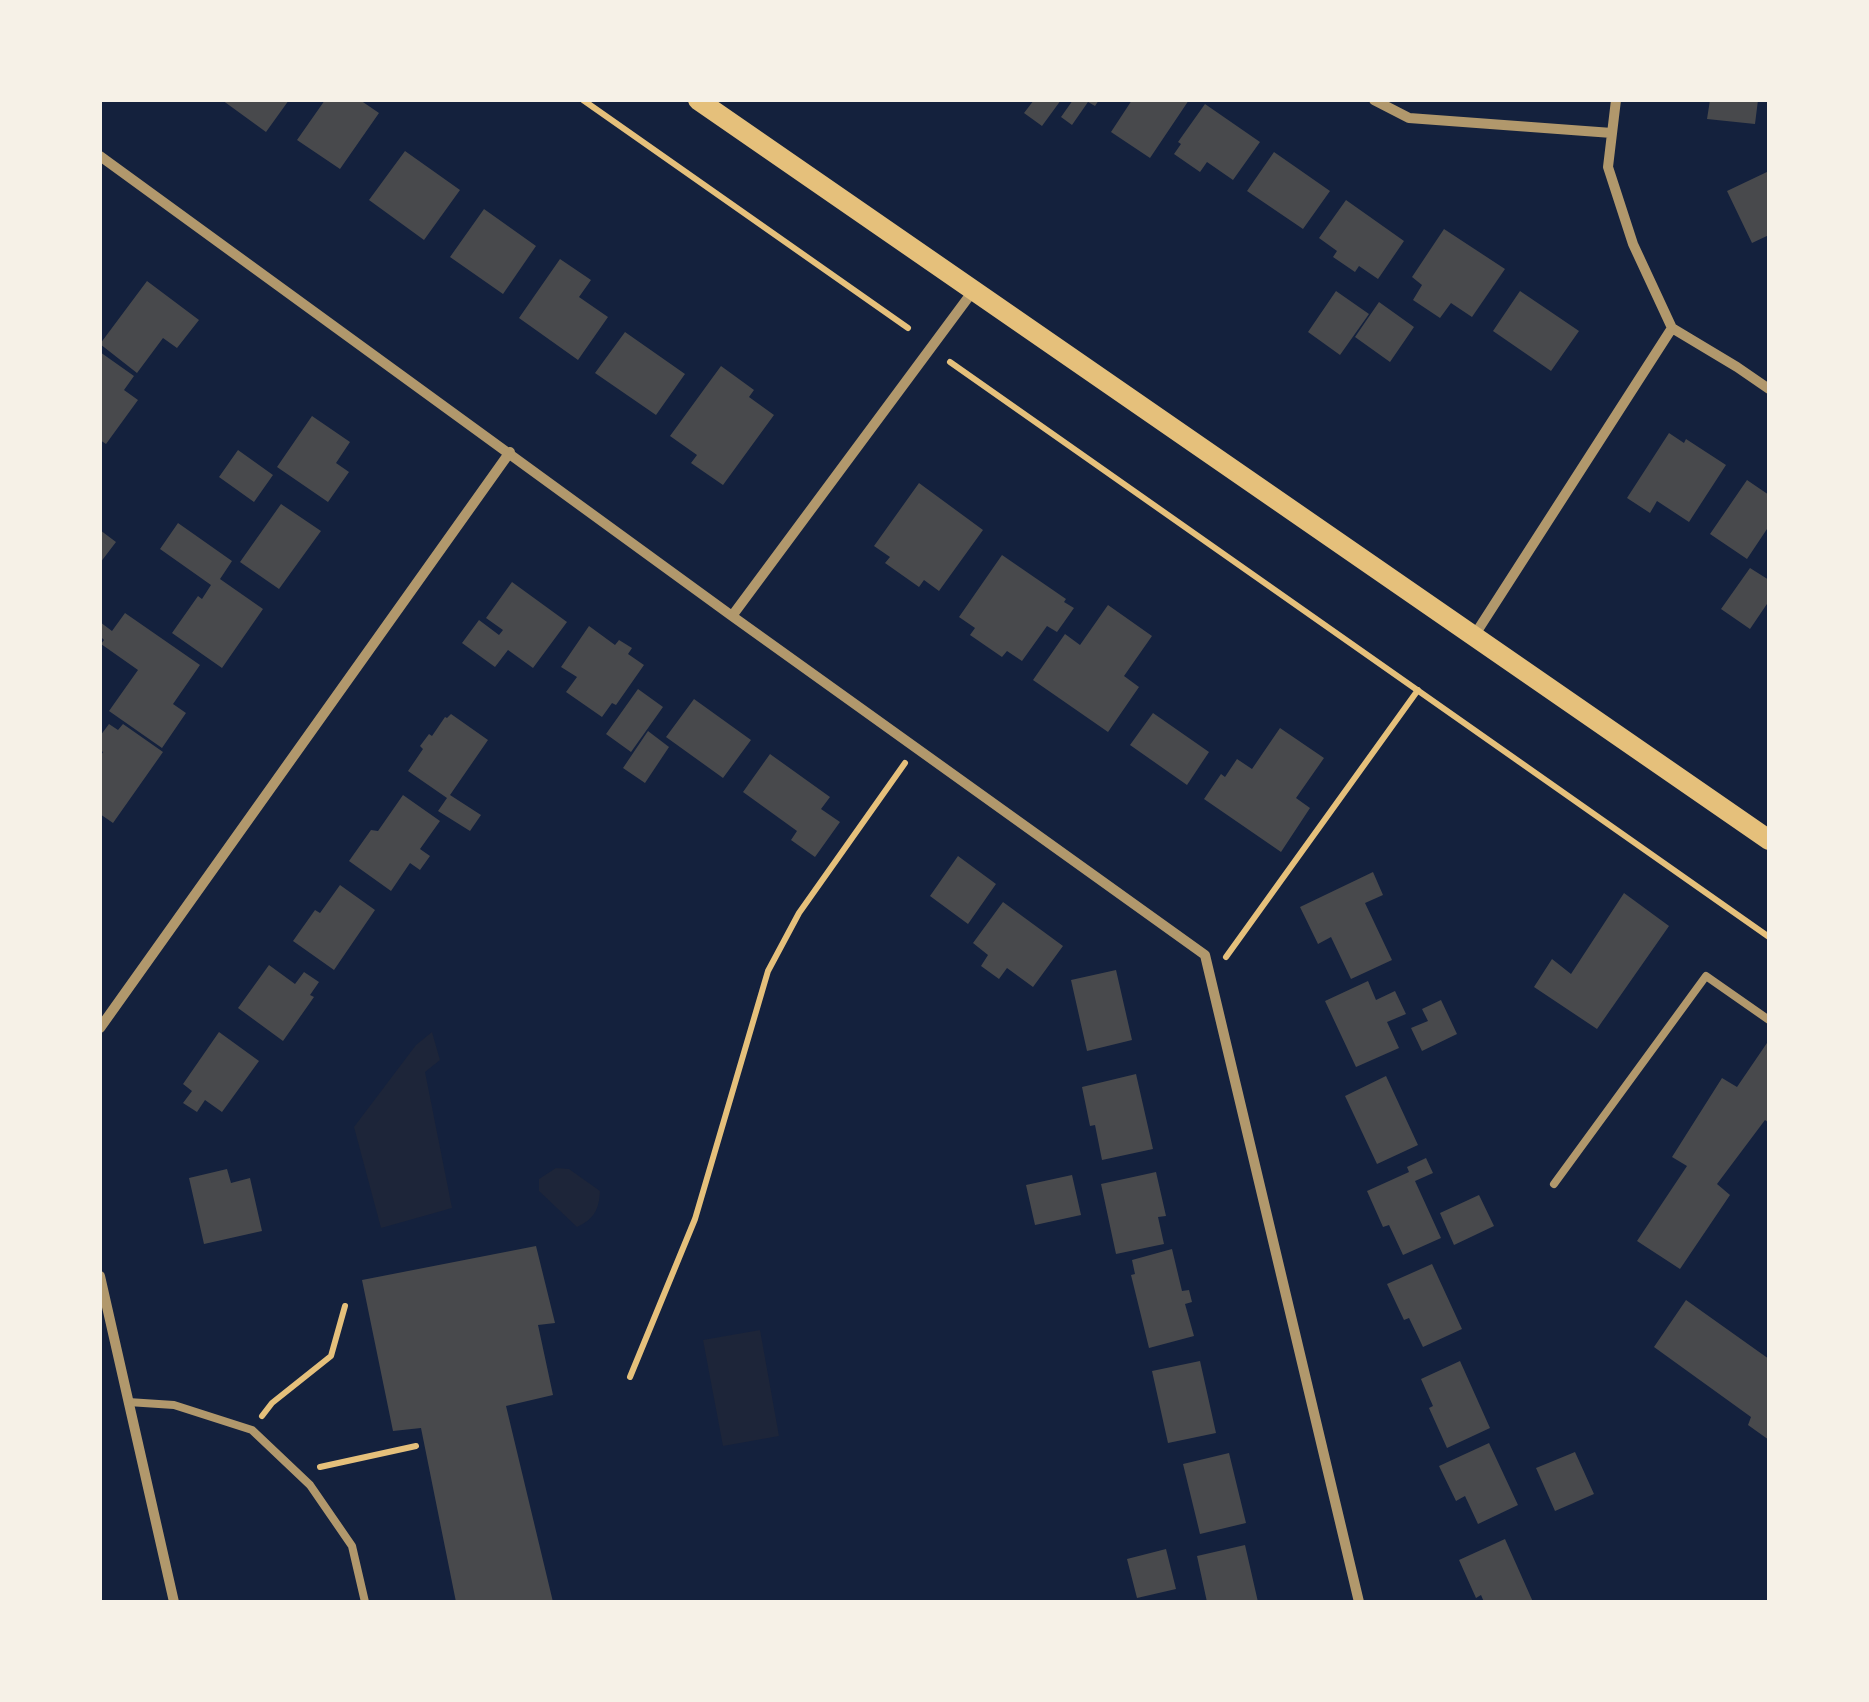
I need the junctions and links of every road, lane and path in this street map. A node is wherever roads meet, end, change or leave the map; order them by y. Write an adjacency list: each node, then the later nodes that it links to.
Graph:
1 (584, 100): 8 (path)
2 (698, 100): 7 (main road)
3 (1374, 100): 5 (street)
4 (1616, 100): 5 (street)
5 (1612, 132): 9 (street)
6 (100, 156): 12 (street)
7 (973, 291): 13 (street); 14 (main road)
8 (908, 328)
9 (1672, 328): 11 (street); 14 (street)
10 (950, 362): 15 (path)
11 (1769, 389)
12 (510, 452): 13 (street); 21 (street)
13 (732, 616): 16 (street)
14 (1474, 636): 17 (main road)
15 (1418, 690): 18 (path); 19 (path)
16 (916, 748): 25 (path); 32 (street)
17 (1769, 840)
18 (1769, 937)
19 (1223, 960)
20 (1769, 1020): 22 (lane)
21 (100, 1028)
22 (1554, 1184)
23 (100, 1276): 26 (street)
24 (345, 1306): 27 (path)
25 (630, 1377)
26 (128, 1402): 27 (lane); 30 (street)
27 (252, 1430): 29 (lane)
28 (416, 1446): 29 (path)
29 (297, 1472): 31 (lane)
30 (174, 1602)
31 (365, 1602)
32 (1359, 1602)

